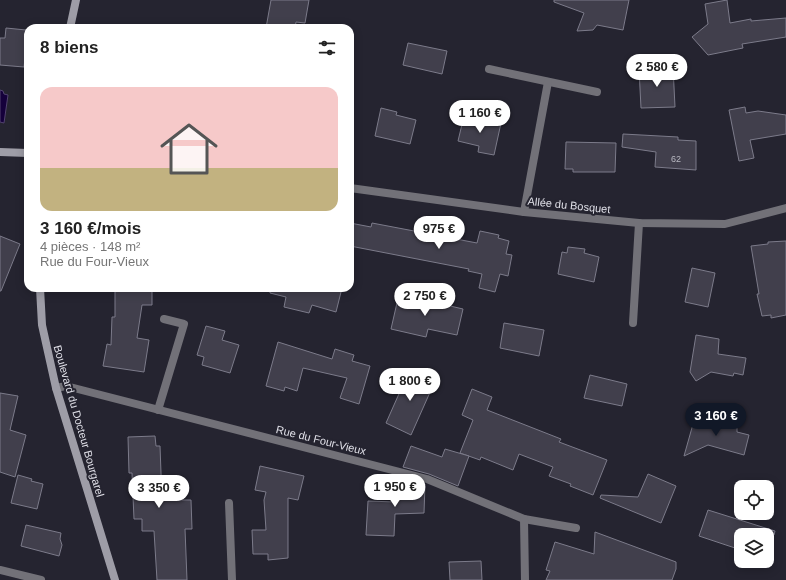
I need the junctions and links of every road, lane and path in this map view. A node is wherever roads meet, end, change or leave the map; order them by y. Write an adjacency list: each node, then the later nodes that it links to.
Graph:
1 (76, 0): 2 (main road)
2 (71, 24)
3 (489, 69): 4 (street)
4 (548, 82): 5 (street); 10 (street)
5 (597, 92)
6 (0, 152): 7 (main road)
7 (24, 153)
8 (354, 189): 10 (street, Allée du Bosquet)
9 (786, 208): 11 (street, Allée du Bosquet)
10 (524, 212): 11 (street, Allée du Bosquet)
11 (640, 223): 14 (street)
12 (40, 292): 15 (main road, Boulevard du Docteur Bourgarel)
13 (164, 319): 16 (street)
14 (633, 323)
15 (56, 388): 16 (street, Rue du Four-Vieux); 22 (main road, Boulevard du Docteur Bourgarel)
16 (158, 410): 18 (street, Rue du Four-Vieux)
17 (229, 503): 23 (street)
18 (524, 519): 19 (street, Rue du Four-Vieux); 24 (street)
19 (576, 528)
20 (0, 570): 21 (street)
21 (41, 580)
22 (114, 580)
23 (232, 580)
24 (525, 580)

